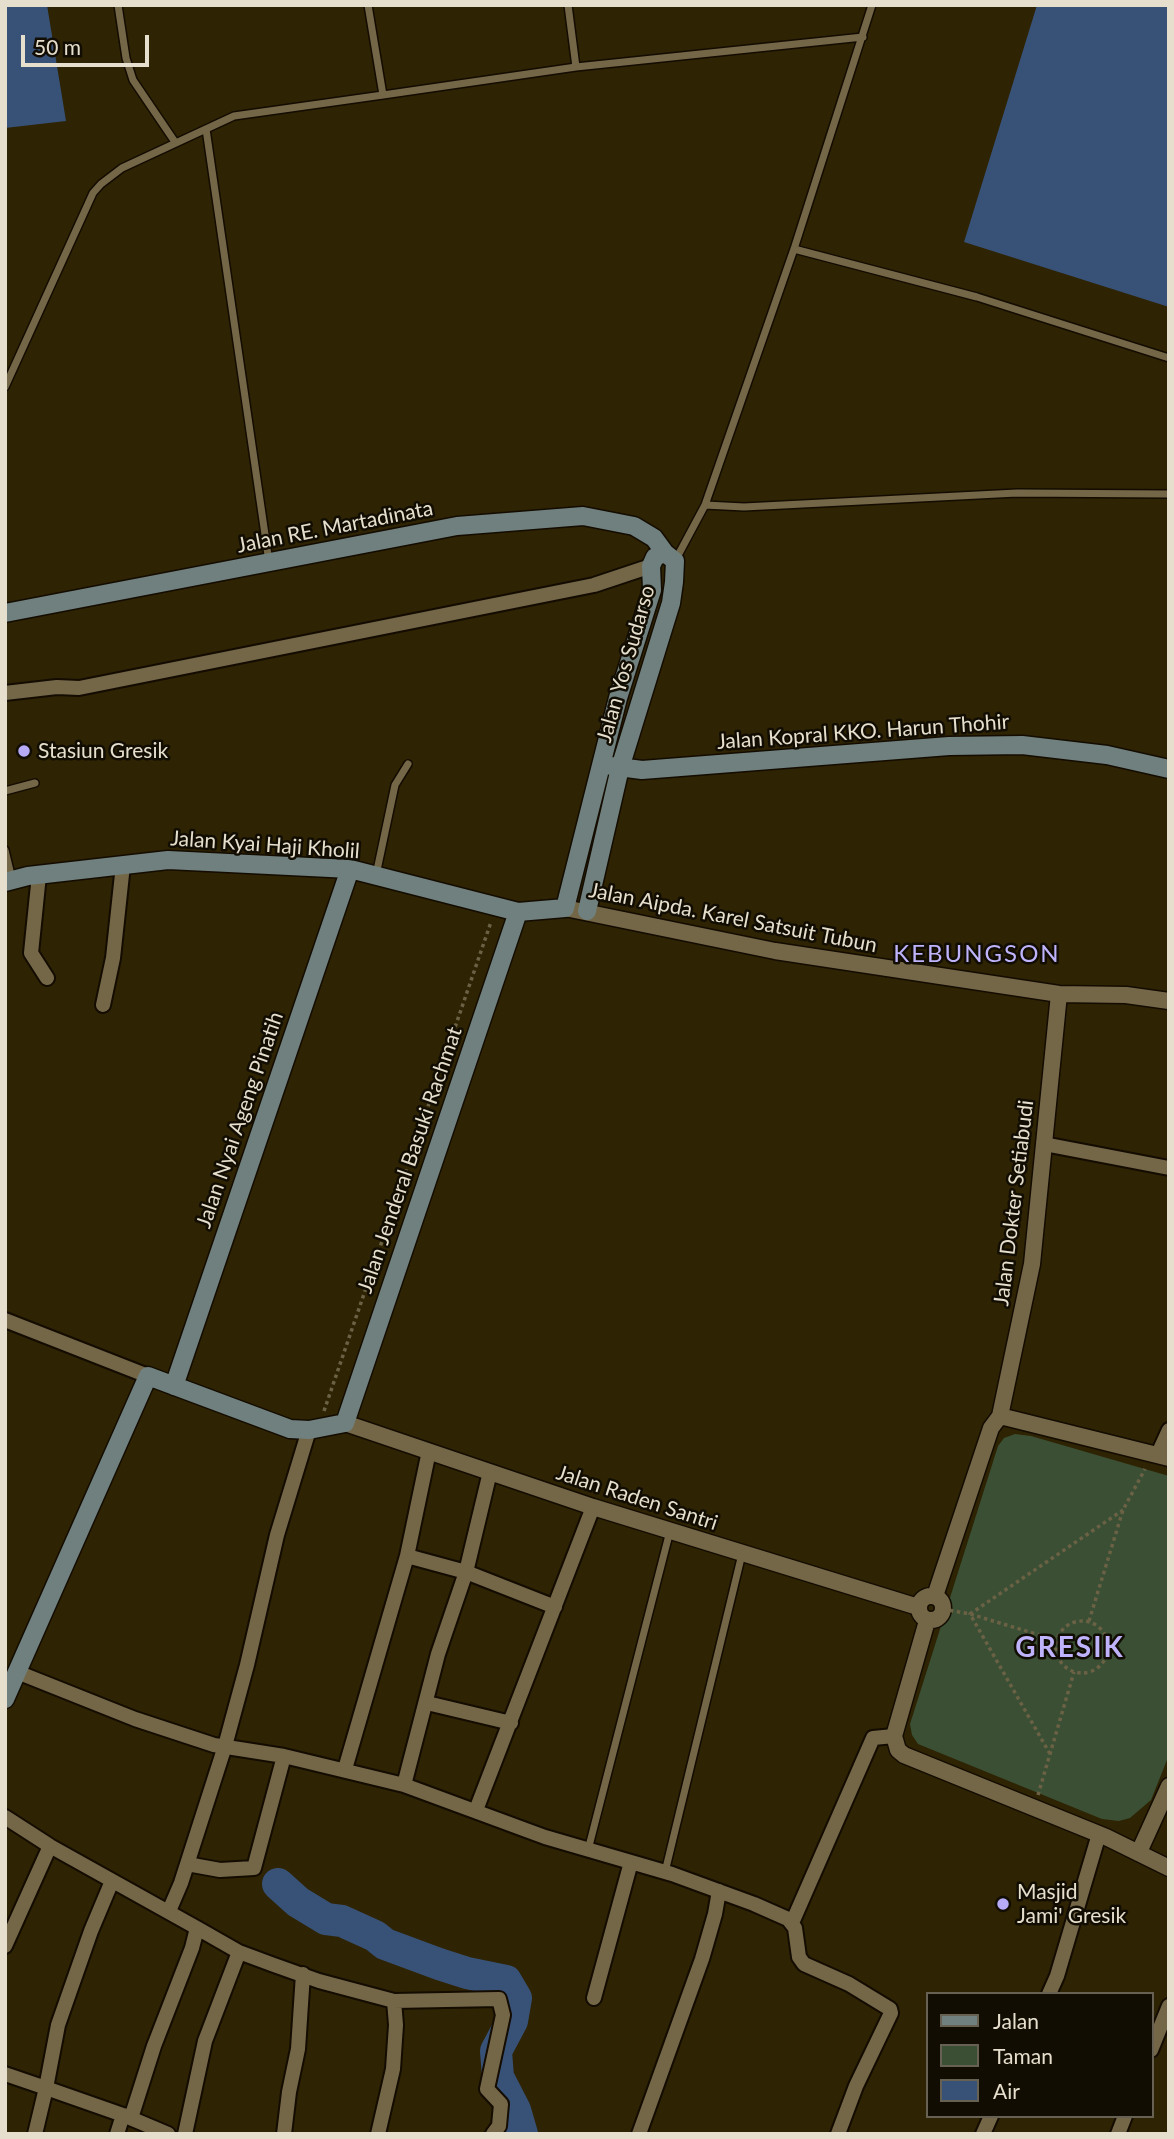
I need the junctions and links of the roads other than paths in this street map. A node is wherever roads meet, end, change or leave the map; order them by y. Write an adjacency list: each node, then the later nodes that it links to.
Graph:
1 (118, 5): 9 (lane)
2 (368, 5): 7 (lane)
3 (568, 5): 6 (lane)
4 (872, 5): 5 (lane)
5 (863, 37): 6 (lane); 10 (lane)
6 (576, 67): 7 (lane)
7 (383, 95): 8 (lane)
8 (206, 129): 9 (lane); 16 (lane)
9 (174, 142): 12 (lane)
10 (794, 249): 11 (lane); 14 (lane)
11 (1169, 358)
12 (5, 387)
13 (1169, 494): 14 (lane)
14 (705, 505): 15 (lane)
15 (670, 557): 16 (main road, Jalan RE. Martadinata); 17 (main road, Jalan Yos Sudarso); 22 (main road, Jalan Yos Sudarso)
16 (270, 563): 18 (main road, Jalan RE. Martadinata)
17 (651, 566): 19 (street); 21 (main road, Jalan Yos Sudarso)
18 (5, 613)
19 (5, 693)
20 (408, 764): 30 (lane)
21 (600, 764): 22 (main road, Jalan Kopral KKO. Harun Thohir); 32 (main road, Jalan Yos Sudarso)
22 (620, 768): 23 (main road, Jalan Kopral KKO. Harun Thohir); 33 (main road, Jalan Yos Sudarso)
23 (1169, 768)
24 (35, 783): 25 (lane)
25 (5, 791)
26 (5, 850): 31 (lane)
27 (124, 865): 28 (main road, Jalan Kyai Haji Kholil); 29 (main road, Jalan Kyai Haji Kholil); 38 (street)
28 (350, 869): 30 (main road, Jalan Kyai Haji Kholil); 43 (main road, Jalan Nyai Ageng Pinatih)
29 (39, 875): 31 (main road, Jalan Kyai Haji Kholil); 35 (street)
30 (376, 876): 34 (main road, Jalan Kyai Haji Kholil)
31 (8, 881)
32 (565, 908): 33 (street, Jalan Aipda. Karel Satsuit Tubun); 34 (main road, Jalan Kyai Haji Kholil)
33 (587, 911): 36 (street, Jalan Aipda. Karel Satsuit Tubun)
34 (518, 912): 45 (main road, Jalan Jenderal Basuki Rachmat)
35 (47, 978)
36 (1059, 994): 37 (street, Jalan Aipda. Karel Satsuit Tubun); 39 (street, Jalan Dokter Setiabudi)
37 (1169, 1001)
38 (103, 1006)
39 (1044, 1144): 40 (street); 44 (street, Jalan Dokter Setiabudi)
40 (1169, 1168)
41 (5, 1320): 42 (street)
42 (148, 1376): 43 (main road); 59 (main road)
43 (174, 1386): 46 (main road)
44 (1000, 1416): 49 (street); 56 (street, Jalan Dokter Setiabudi)
45 (345, 1423): 46 (main road); 48 (street, Jalan Raden Santri)
46 (314, 1428): 64 (street)
47 (1169, 1430): 49 (street)
48 (429, 1451): 50 (street, Jalan Raden Santri); 54 (street)
49 (1160, 1455)
50 (491, 1472): 51 (street, Jalan Raden Santri); 55 (street)
51 (593, 1507): 52 (street, Jalan Raden Santri); 57 (street)
52 (670, 1531): 53 (street, Jalan Raden Santri); 73 (lane)
53 (742, 1553): 58 (street, Jalan Raden Santri); 78 (lane)
54 (407, 1556): 55 (street); 66 (street)
55 (466, 1572): 57 (street); 61 (street)
56 (939, 1603): 58 (street); 58 (street)
57 (555, 1606): 62 (street)
58 (923, 1614): 63 (street)
59 (17, 1672): 60 (main road); 64 (street)
60 (5, 1699)
61 (428, 1703): 62 (street); 67 (street)
62 (511, 1723): 69 (street)
63 (894, 1736): 71 (street); 82 (street)
64 (225, 1746): 65 (street); 76 (street)
65 (284, 1756): 66 (street); 76 (street)
66 (345, 1769): 67 (street)
67 (404, 1785): 69 (street)
68 (1169, 1786): 74 (street)
69 (476, 1810): 73 (street)
70 (5, 1817): 72 (street)
71 (1099, 1835): 74 (street); 87 (street)
72 (50, 1846): 79 (street); 84 (street)
73 (588, 1850): 75 (street)
74 (1139, 1852): 77 (street)
75 (631, 1862): 78 (street); 88 (street)
76 (187, 1864): 81 (street)
77 (1169, 1868)
78 (665, 1872): 80 (street)
79 (112, 1881): 81 (street); 93 (street)
80 (719, 1891): 82 (street); 103 (street)
81 (169, 1911): 83 (street)
82 (792, 1923): 104 (street)
83 (197, 1928): 85 (street); 94 (street)
84 (5, 1946)
85 (239, 1952): 86 (street); 99 (street)
86 (303, 1974): 89 (street); 100 (street)
87 (1050, 1992)
88 (594, 1998)
89 (394, 2001): 101 (street); 102 (street)
90 (1169, 2006): 91 (street)
91 (1153, 2045)
92 (5, 2074): 93 (street)
93 (46, 2088): 94 (street); 96 (street)
94 (127, 2116): 97 (street); 98 (street)
95 (990, 2118): 105 (street)
96 (34, 2134)
97 (117, 2134)
98 (168, 2134)
99 (185, 2134)
100 (284, 2134)
101 (378, 2134)
102 (493, 2134)
103 (639, 2134)
104 (838, 2134)
105 (983, 2134)

